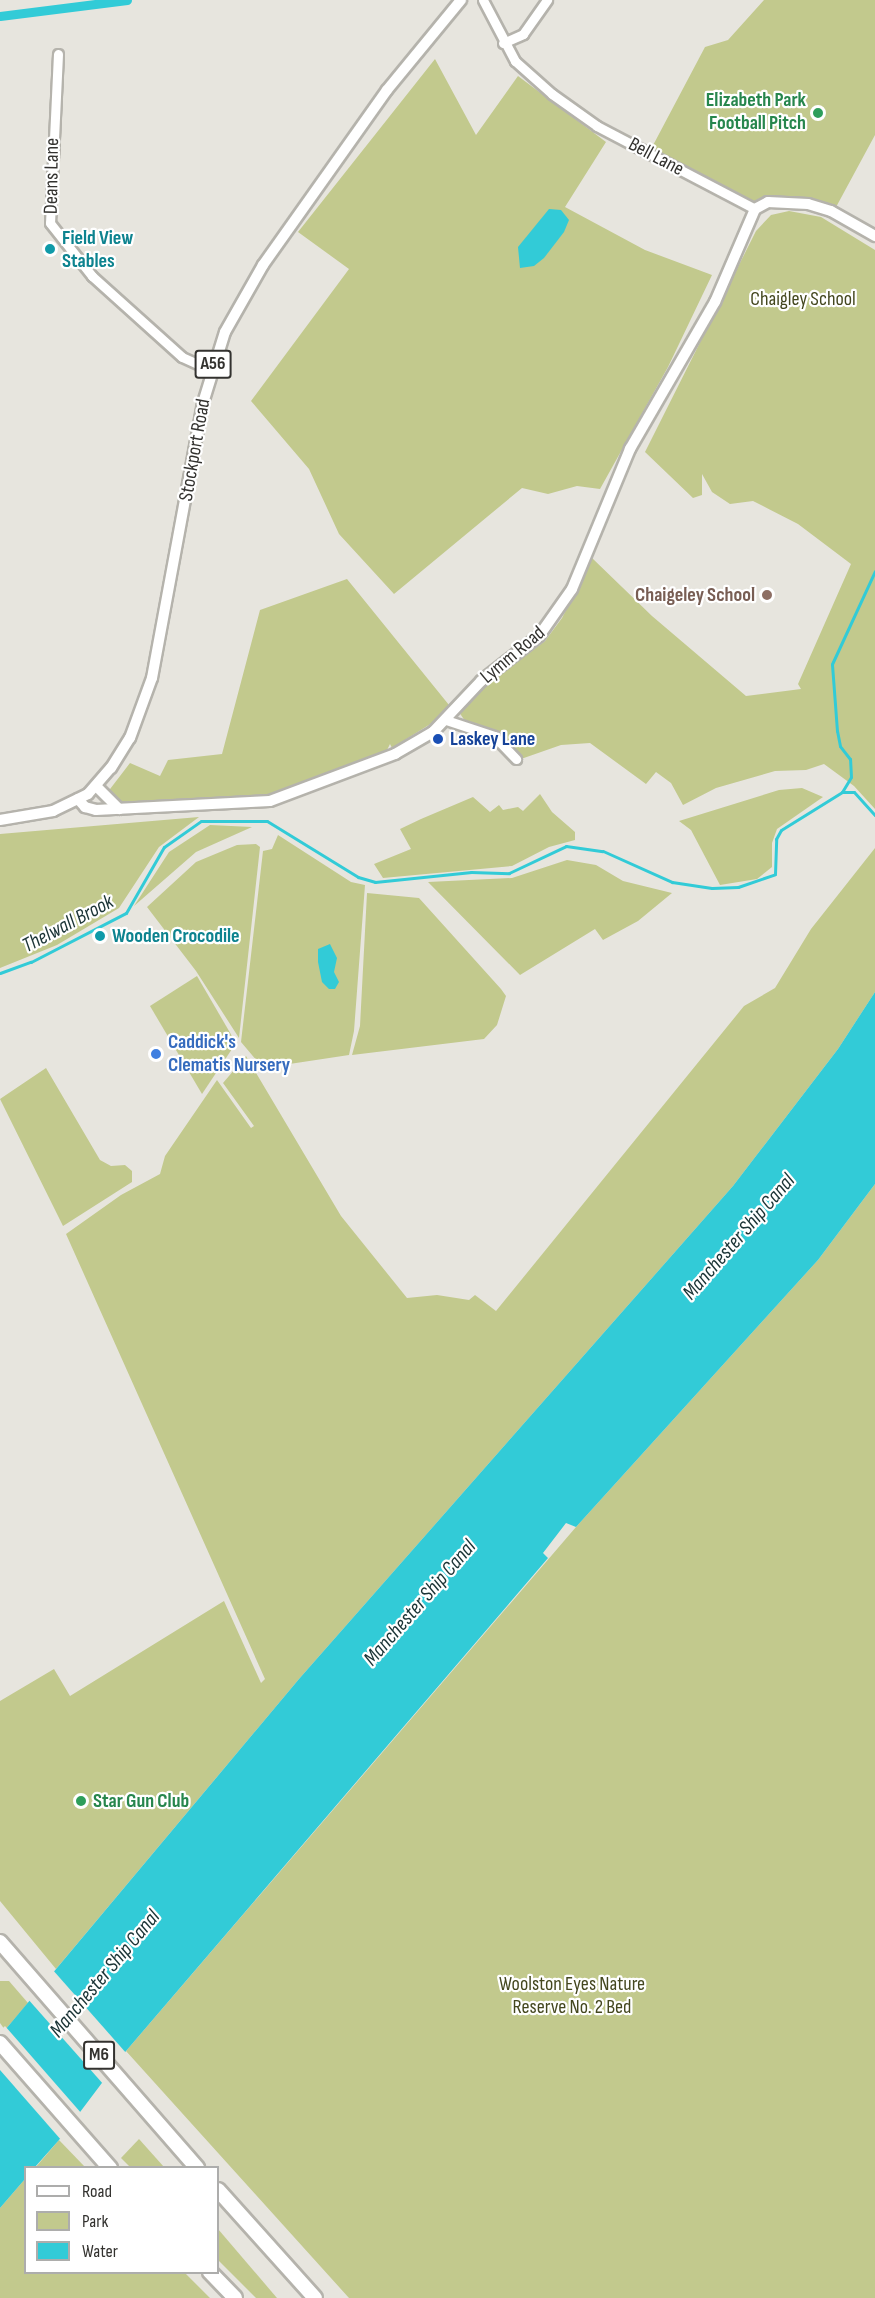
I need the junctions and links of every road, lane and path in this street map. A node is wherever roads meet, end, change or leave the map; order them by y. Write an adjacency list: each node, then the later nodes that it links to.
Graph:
1 (461, 0): 8 (main road, Stockport Road / A56)
2 (483, 0): 4 (street, Bell Lane)
3 (547, 0): 4 (street)
4 (503, 43): 6 (street, Bell Lane)
5 (58, 54): 8 (street, Deans Lane)
6 (755, 209): 7 (main road); 9 (main road, Lymm Road)
7 (875, 236)
8 (211, 370): 11 (main road, Stockport Road / A56)
9 (446, 720): 10 (street); 13 (main road, Lymm Road)
10 (516, 759)
11 (96, 786): 12 (main road, Stockport Road / A56); 13 (main road)
12 (78, 800): 13 (main road, Lymm Road); 14 (main road, Stockport Road / A56)
13 (119, 809)
14 (0, 820)
15 (0, 1942): 18 (highway, M6)
16 (0, 2043): 17 (highway)
17 (108, 2166)
18 (196, 2166)
19 (219, 2191): 22 (highway)
20 (212, 2274): 21 (highway)
21 (235, 2298)
22 (315, 2298)

